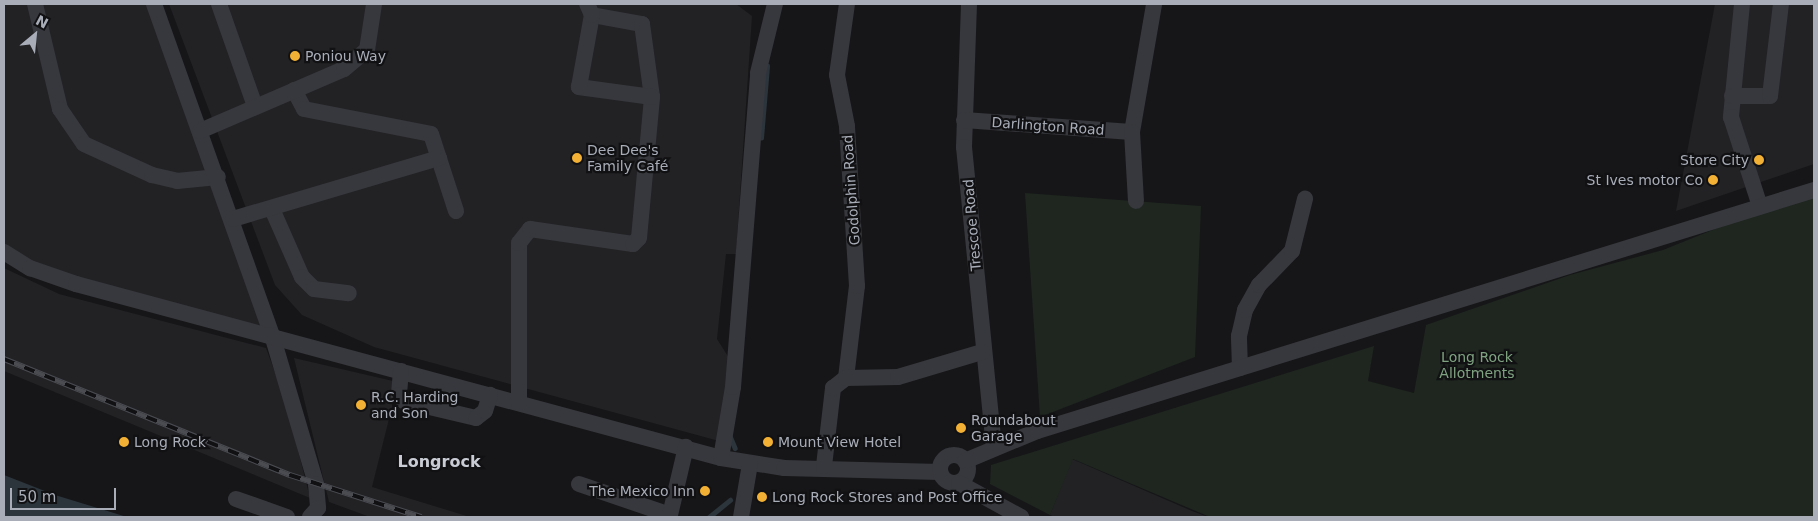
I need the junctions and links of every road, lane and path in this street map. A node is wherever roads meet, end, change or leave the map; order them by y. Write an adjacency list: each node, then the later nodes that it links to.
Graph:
1 (35, 4): 20 (street)
2 (154, 4): 17 (street)
3 (219, 4): 15 (street)
4 (374, 4): 12 (street)
5 (775, 4): 39 (street)
6 (847, 4): 34 (street, Godolphin Road)
7 (968, 4): 16 (street, Trescoe Road)
8 (1154, 4): 18 (street)
9 (1742, 4): 13 (street)
10 (1781, 4): 13 (street)
11 (589, 9): 14 (street); 14 (street)
12 (294, 90): 15 (street); 19 (street)
13 (1732, 96): 24 (street)
14 (652, 97): 36 (street)
15 (255, 106): 17 (street)
16 (964, 120): 18 (street, Darlington Road); 31 (street, Trescoe Road)
17 (200, 131): 20 (street)
18 (1132, 132): 23 (street)
19 (439, 158): 25 (street); 26 (street)
20 (218, 177): 27 (street)
21 (1814, 190): 24 (street)
22 (1305, 199): 32 (street)
23 (1136, 201)
24 (1760, 206): 32 (street)
25 (272, 209): 27 (street); 29 (street)
26 (456, 210)
27 (232, 219): 30 (street)
28 (4, 252): 30 (street)
29 (349, 294)
30 (272, 335): 33 (street); 48 (street)
31 (982, 352): 34 (street); 37 (street, Trescoe Road)
32 (1240, 368): 37 (street)
33 (401, 370): 35 (street); 35 (street)
34 (846, 378): 42 (street)
35 (490, 395): 36 (street)
36 (519, 403): 38 (street)
37 (994, 446): 40 (street)
38 (686, 448): 39 (street); 45 (street)
39 (721, 458): 41 (street)
40 (966, 461): 43 (street); 44 (street)
41 (750, 464): 42 (street); 49 (street)
42 (824, 466): 43 (street)
43 (940, 472): 44 (street)
44 (959, 482): 50 (street)
45 (579, 484)
46 (236, 499): 47 (street)
47 (287, 517)
48 (310, 517)
49 (741, 517)
50 (1022, 517)

